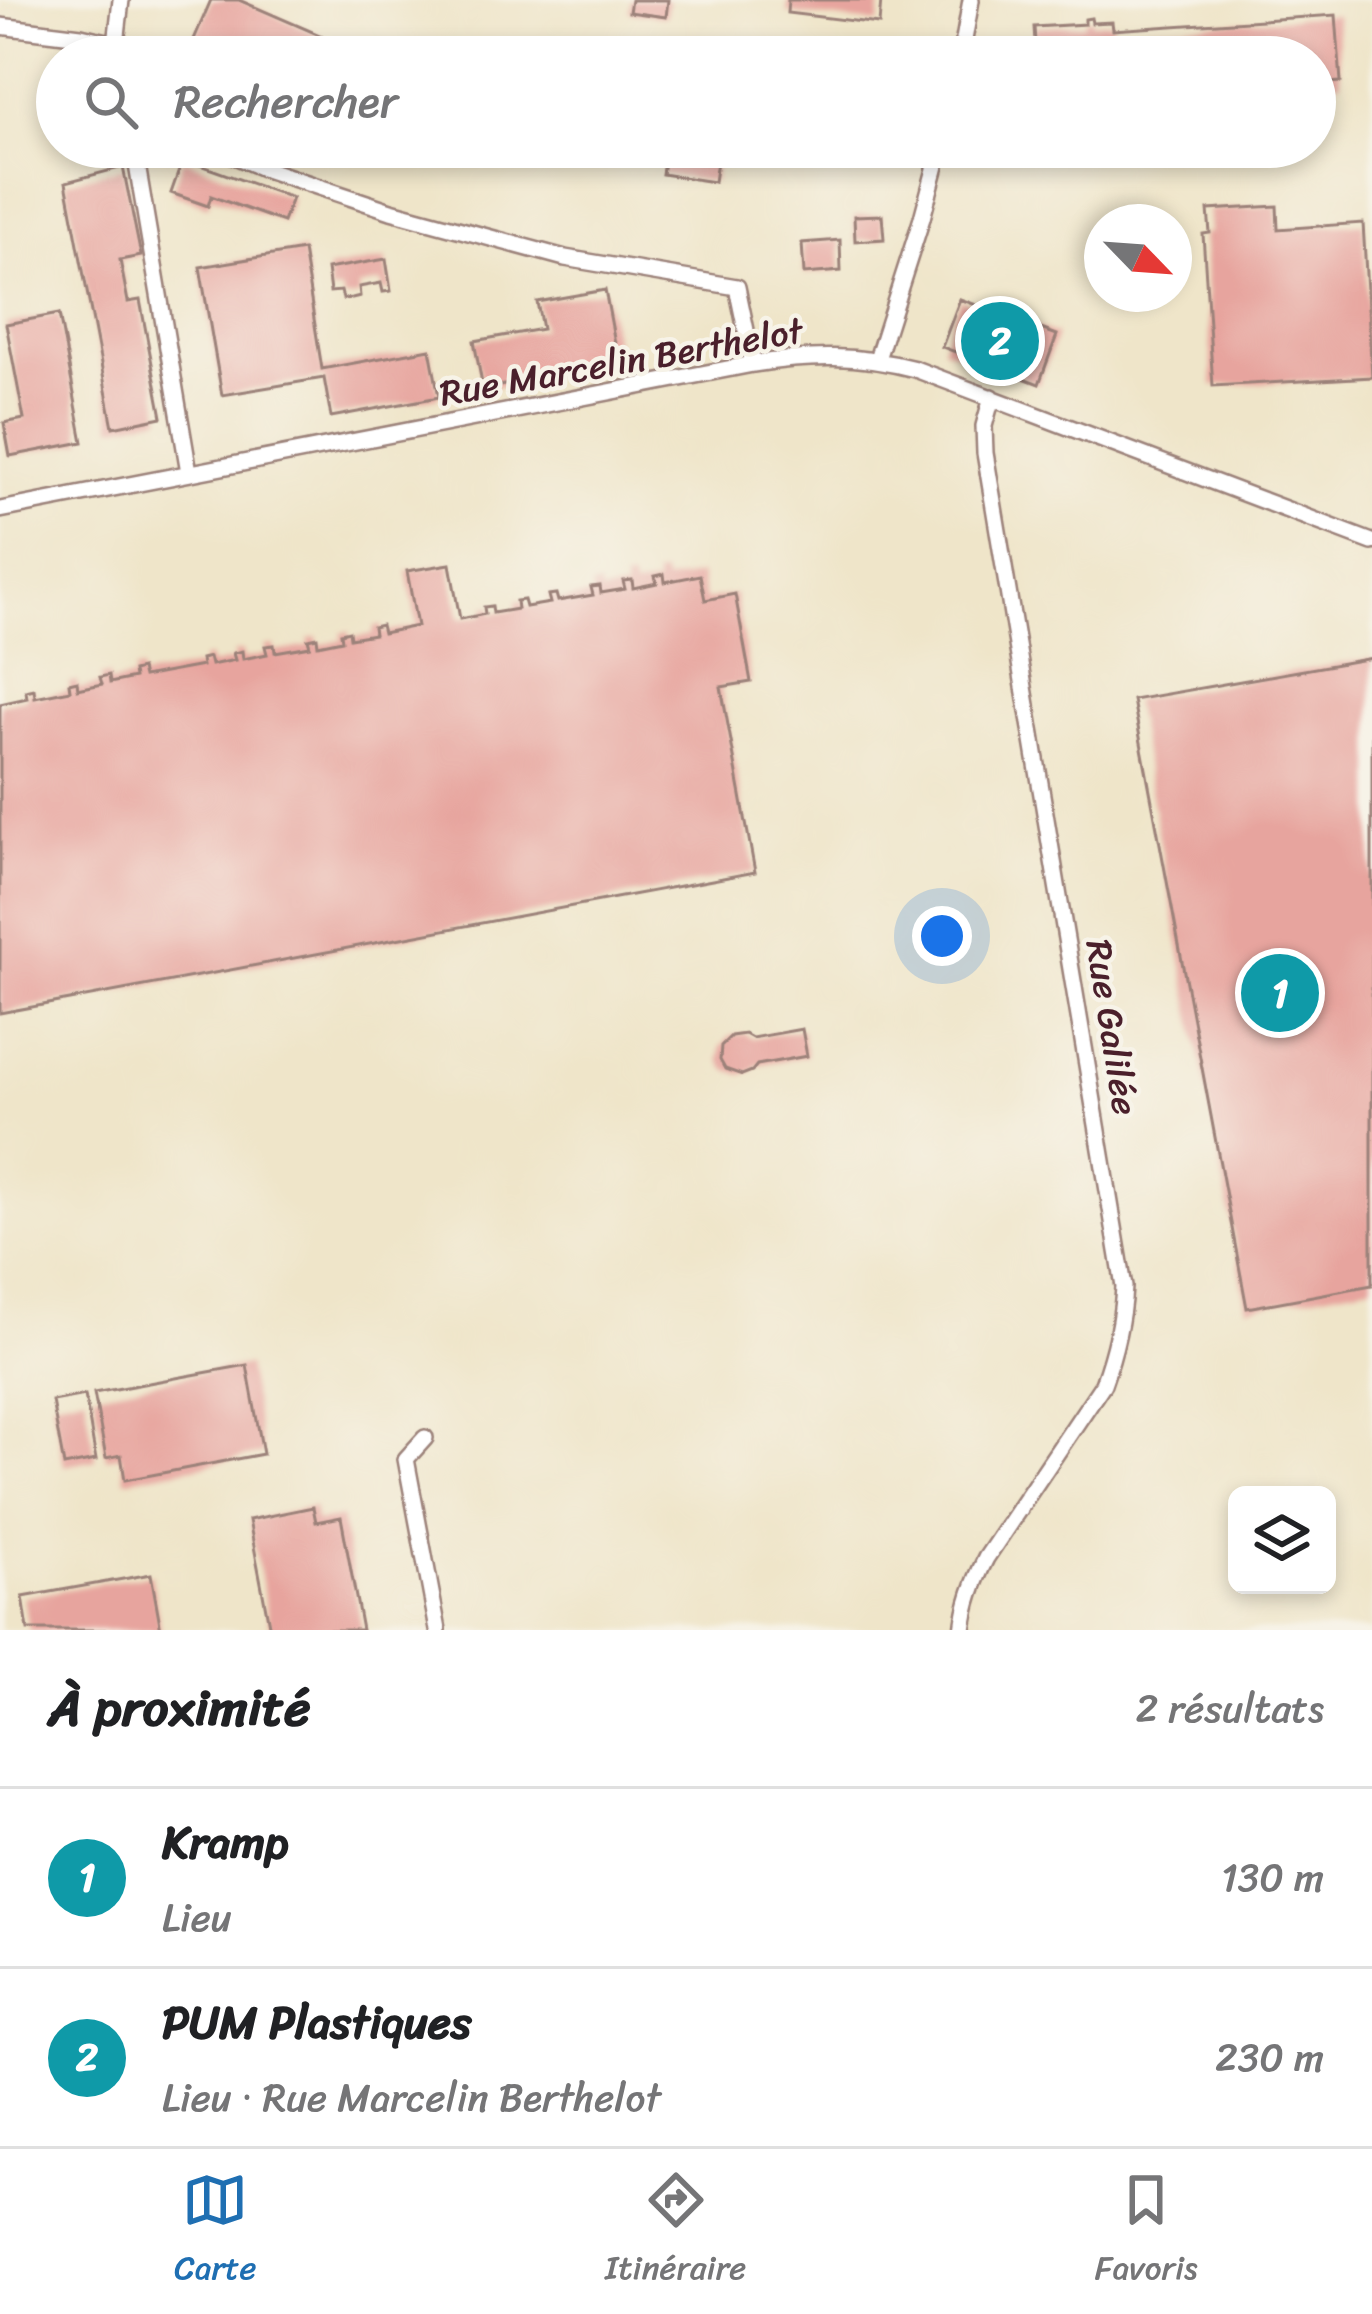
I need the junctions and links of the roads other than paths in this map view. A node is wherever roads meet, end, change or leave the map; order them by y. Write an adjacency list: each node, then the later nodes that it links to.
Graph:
1 (121, 0): 5 (street)
2 (971, 0): 6 (street)
3 (0, 26): 4 (street)
4 (81, 36)
5 (118, 36)
6 (965, 36)
7 (138, 168): 13 (street)
8 (263, 168): 11 (street)
9 (935, 168): 10 (street)
10 (877, 359): 11 (street, Rue Marcelin Berthelot); 12 (street, Rue Marcelin Berthelot)
11 (753, 364): 13 (street, Rue Marcelin Berthelot)
12 (992, 397): 15 (street, Rue Marcelin Berthelot); 18 (street, Rue Galilée)
13 (189, 472): 14 (street, Rue Marcelin Berthelot)
14 (0, 510)
15 (1372, 542)
16 (424, 1438): 17 (street)
17 (438, 1630)
18 (963, 1630)

